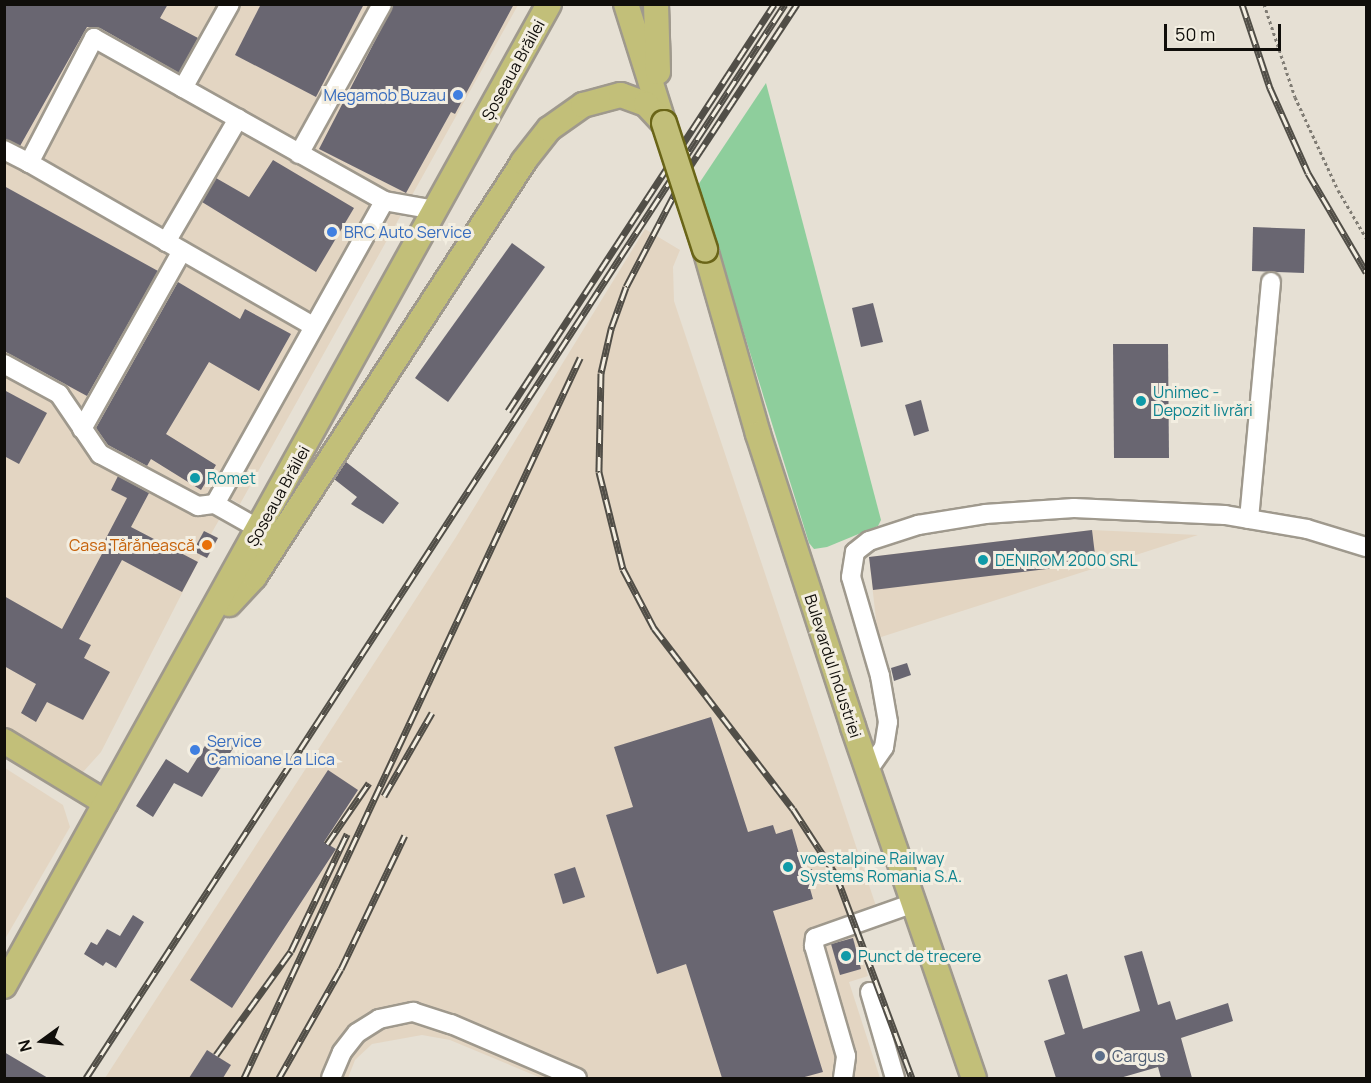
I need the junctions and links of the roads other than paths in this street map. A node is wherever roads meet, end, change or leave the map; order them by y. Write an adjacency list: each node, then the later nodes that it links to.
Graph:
1 (230, 4): 6 (street)
2 (382, 4): 10 (street)
3 (549, 4): 13 (main road, Șoseaua Brăilei)
4 (626, 4): 7 (main road, Bulevardul Industriei)
5 (656, 4): 7 (main road)
6 (183, 88): 8 (street); 11 (street)
7 (662, 117): 23 (main road); 25 (main road, Bulevardul Industriei, bridge)
8 (238, 119): 10 (street); 14 (street)
9 (4, 150): 11 (street)
10 (299, 154): 12 (street)
11 (29, 163): 14 (street)
12 (384, 201): 13 (street); 16 (street)
13 (435, 210): 21 (main road, Șoseaua Brăilei)
14 (174, 246): 16 (street); 18 (street)
15 (1271, 282): 20 (street)
16 (313, 326): 19 (street)
17 (4, 364): 18 (street)
18 (82, 429): 19 (street)
19 (215, 504): 21 (street)
20 (1249, 519): 22 (street); 25 (street)
21 (259, 530): 23 (main road, Șoseaua Brăilei)
22 (1366, 547)
23 (211, 619): 26 (main road, Șoseaua Brăilei)
24 (4, 741): 26 (main road)
25 (868, 770): 27 (main road, Bulevardul Industriei)
26 (106, 803): 28 (main road, Șoseaua Brăilei)
27 (914, 903): 32 (street); 34 (main road, Bulevardul Industriei)
28 (4, 986)
29 (870, 992): 33 (street)
30 (331, 1078): 31 (street)
31 (577, 1078)
32 (843, 1078)
33 (895, 1078)
34 (974, 1078)

